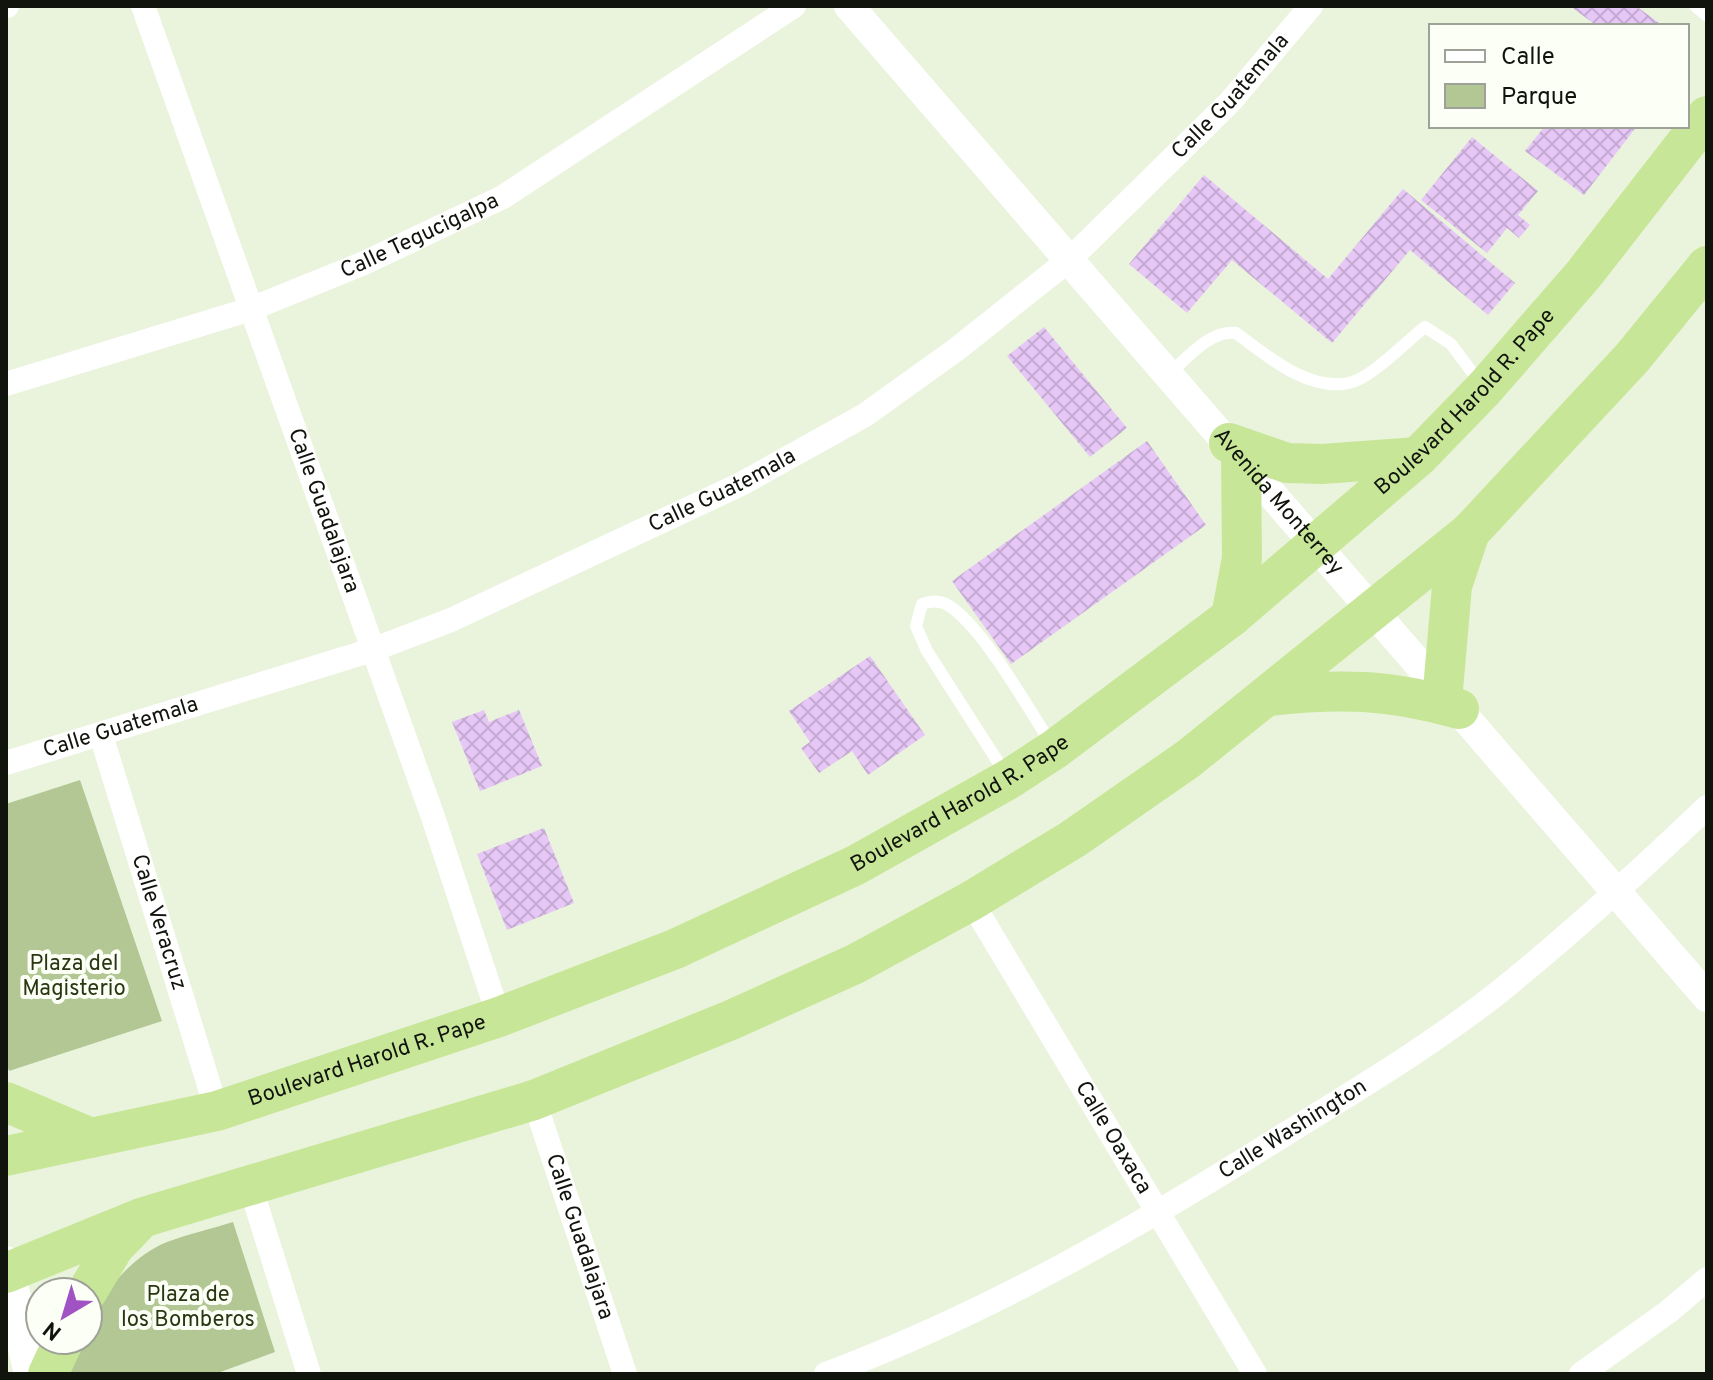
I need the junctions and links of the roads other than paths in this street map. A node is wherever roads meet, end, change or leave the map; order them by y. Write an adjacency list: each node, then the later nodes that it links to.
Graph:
1 (143, 6): 10 (street, Calle Guadalajara)
2 (794, 6): 10 (street, Calle Tegucigalpa)
3 (849, 6): 8 (street, Avenida Monterrey)
4 (1311, 6): 8 (street, Calle Guatemala)
5 (1695, 6): 6 (lane)
6 (1707, 16)
7 (1707, 116): 13 (highway, Boulevard Harold R. Pape)
8 (1070, 259): 11 (street, Avenida Monterrey); 20 (street, Calle Guatemala)
9 (1707, 266): 16 (highway)
10 (251, 309): 12 (street, Calle Tegucigalpa); 20 (street, Calle Guadalajara)
11 (1169, 374): 13 (lane); 14 (street, Avenida Monterrey)
12 (6, 384)
13 (1484, 389): 15 (highway, Boulevard Harold R. Pape)
14 (1235, 450): 15 (highway); 17 (street, Avenida Monterrey); 19 (highway)
15 (1418, 457): 17 (highway, Boulevard Harold R. Pape)
16 (1470, 532): 18 (highway); 22 (highway)
17 (1318, 545): 18 (street, Avenida Monterrey); 19 (highway, Boulevard Harold R. Pape)
18 (1374, 610): 21 (highway); 22 (street, Avenida Monterrey)
19 (1231, 617): 24 (highway, Boulevard Harold R. Pape)
20 (372, 650): 23 (street, Calle Guatemala); 31 (street, Calle Guadalajara)
21 (1268, 696): 22 (highway); 29 (highway)
22 (1451, 699): 28 (street, Avenida Monterrey)
23 (101, 735): 25 (street, Calle Guatemala); 34 (street, Calle Veracruz)
24 (1055, 749): 26 (highway, Boulevard Harold R. Pape); 26 (lane)
25 (6, 763)
26 (1009, 779): 31 (highway, Boulevard Harold R. Pape)
27 (1707, 807): 28 (street, Calle Washington)
28 (1617, 892): 30 (street, Avenida Monterrey); 38 (street, Calle Washington)
29 (971, 901): 32 (highway); 38 (street, Calle Oaxaca)
30 (1707, 997)
31 (499, 1017): 34 (highway, Boulevard Harold R. Pape)
32 (534, 1100): 37 (highway); 45 (street, Calle Guadalajara)
33 (6, 1102): 35 (highway)
34 (217, 1111): 35 (highway, Boulevard Harold R. Pape)
35 (91, 1138): 36 (highway, Boulevard Harold R. Pape)
36 (6, 1156)
37 (250, 1185): 39 (highway); 44 (street)
38 (1159, 1213): 46 (street, Calle Washington); 47 (street, Calle Oaxaca)
39 (141, 1218): 40 (highway); 41 (highway)
40 (7, 1269): 43 (main road)
41 (97, 1276)
42 (1707, 1279): 48 (street)
43 (31, 1374)
44 (309, 1374)
45 (625, 1374)
46 (826, 1374)
47 (1255, 1374)
48 (1581, 1374)

